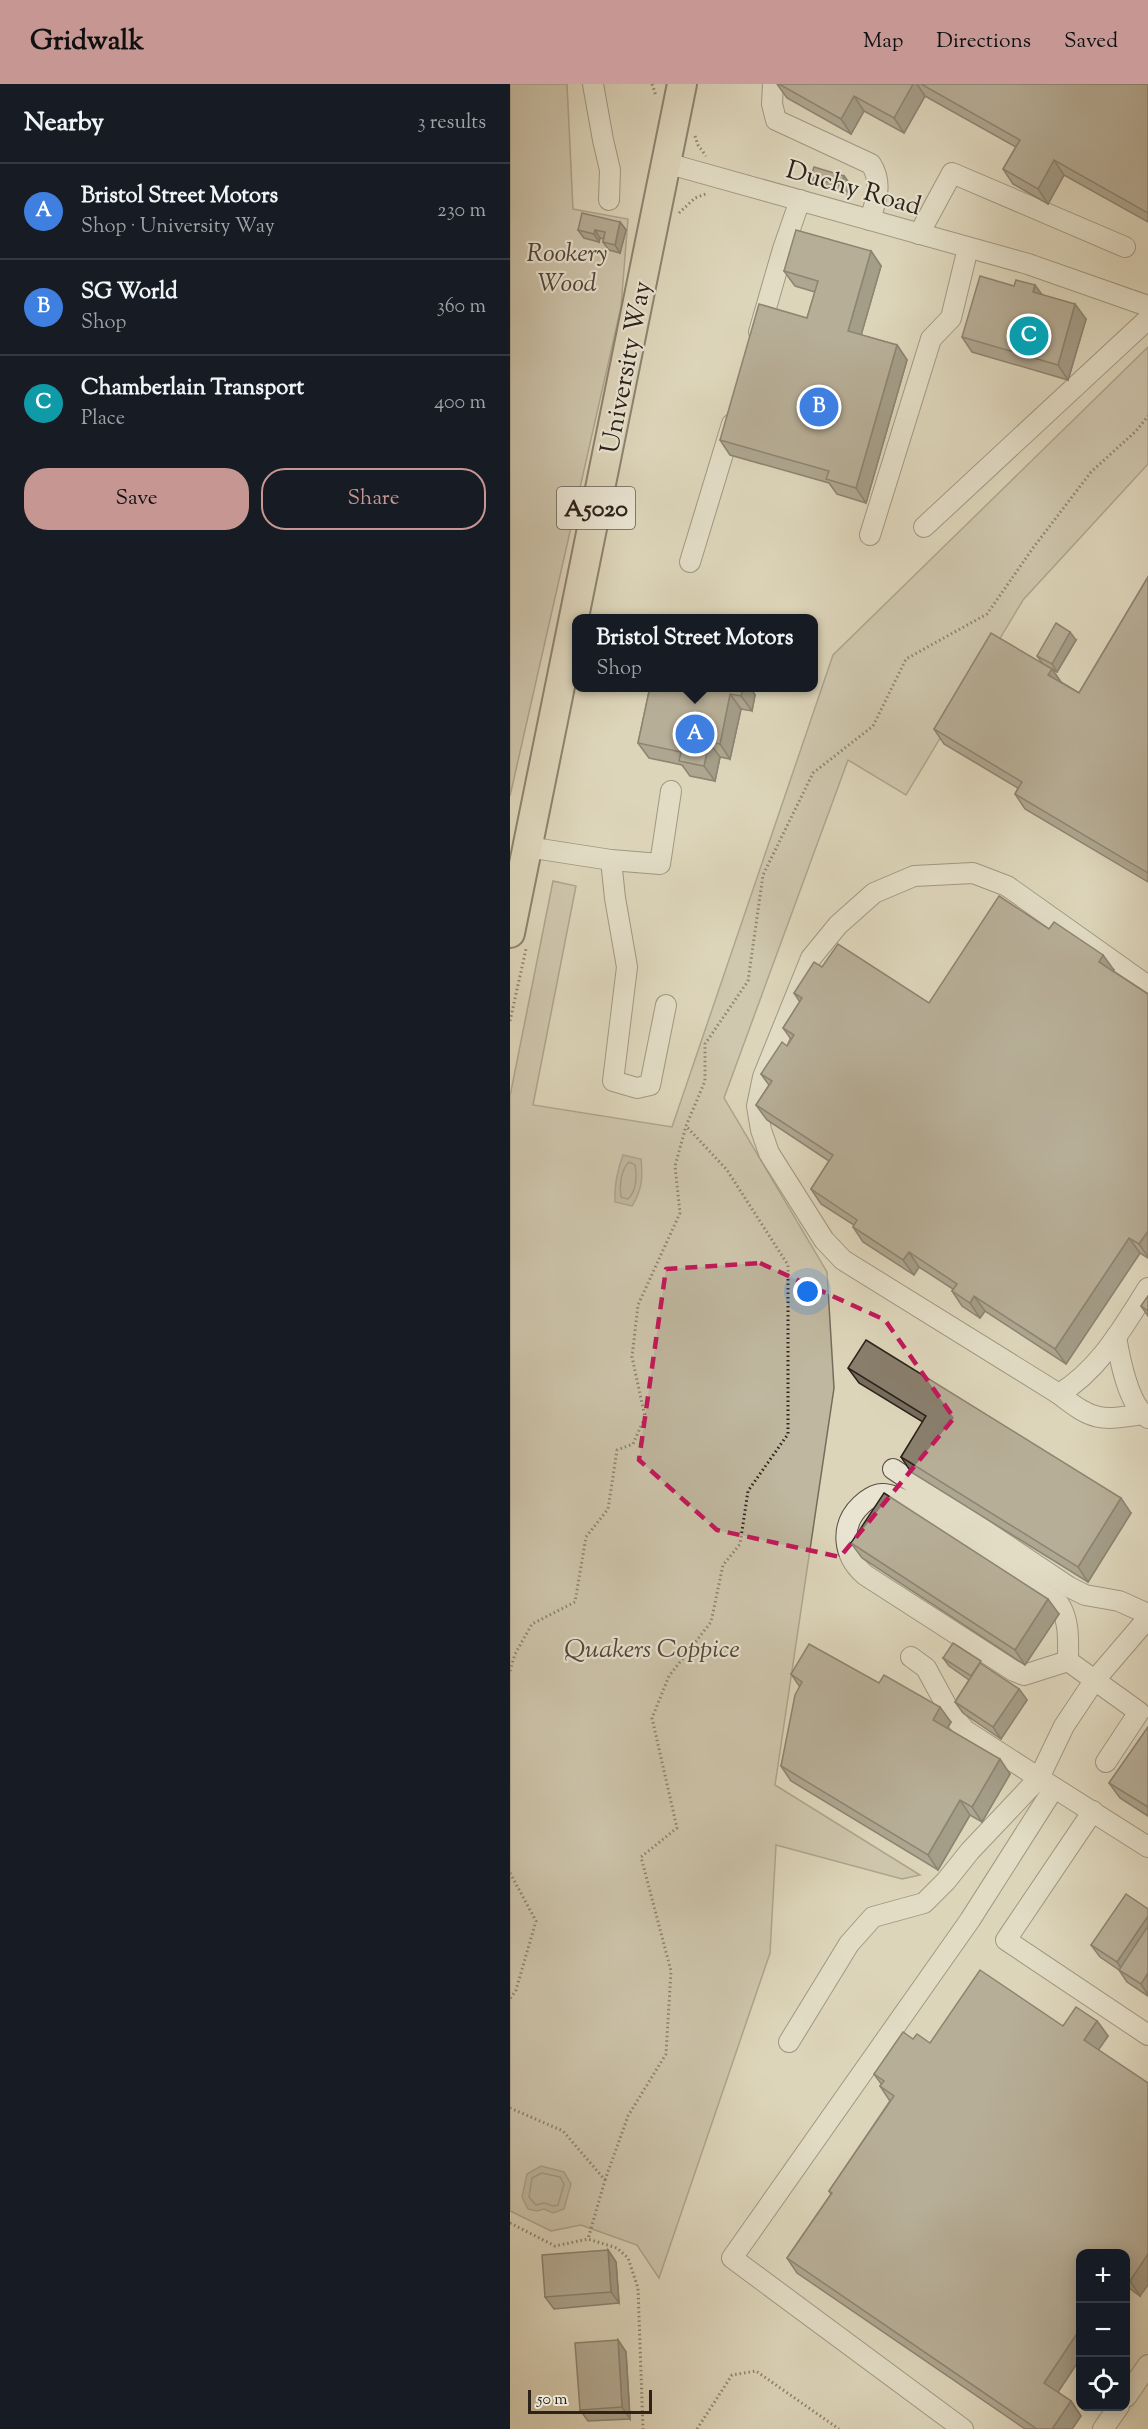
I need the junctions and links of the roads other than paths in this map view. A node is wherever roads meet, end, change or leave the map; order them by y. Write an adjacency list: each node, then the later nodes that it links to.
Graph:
1 (593, 84): 5 (street)
2 (682, 84): 4 (highway, University Way / A5020)
3 (774, 86): 7 (street)
4 (666, 163): 6 (street, Duchy Road); 18 (highway, University Way / A5020)
5 (609, 200)
6 (800, 200): 7 (street, Duchy Road); 13 (street)
7 (870, 220): 8 (street, Duchy Road)
8 (918, 234): 9 (street); 10 (street, Duchy Road)
9 (1125, 247)
10 (968, 248): 11 (street, Duchy Road); 16 (street)
11 (1148, 306)
12 (1148, 319): 15 (street)
13 (755, 345)
14 (739, 402): 17 (street)
15 (924, 527)
16 (870, 535)
17 (690, 562)
18 (574, 614)
19 (572, 626): 21 (highway, University Way / A5020)
20 (671, 791): 22 (street)
21 (527, 847): 22 (street); 23 (highway, University Way / A5020)
22 (611, 860): 25 (street)
23 (510, 933)
24 (1148, 986): 28 (street)
25 (666, 1005)
26 (1148, 1288): 27 (street)
27 (1116, 1337): 28 (street); 29 (street)
28 (1059, 1394): 29 (street)
29 (1145, 1416)
30 (893, 1469): 31 (street)
31 (1148, 1616): 34 (street)
32 (911, 1658): 36 (street)
33 (1068, 1661): 33 (street); 34 (street)
34 (1094, 1681): 35 (street); 36 (street)
35 (1106, 1762)
36 (1047, 1783): 37 (street); 40 (street); 44 (street)
37 (1093, 1811): 38 (street); 39 (street)
38 (1148, 1847)
39 (1148, 2035)
40 (789, 2042)
41 (1148, 2365): 42 (street)
42 (1130, 2390)
43 (1116, 2411): 45 (street)
44 (963, 2429)
45 (1103, 2429)

